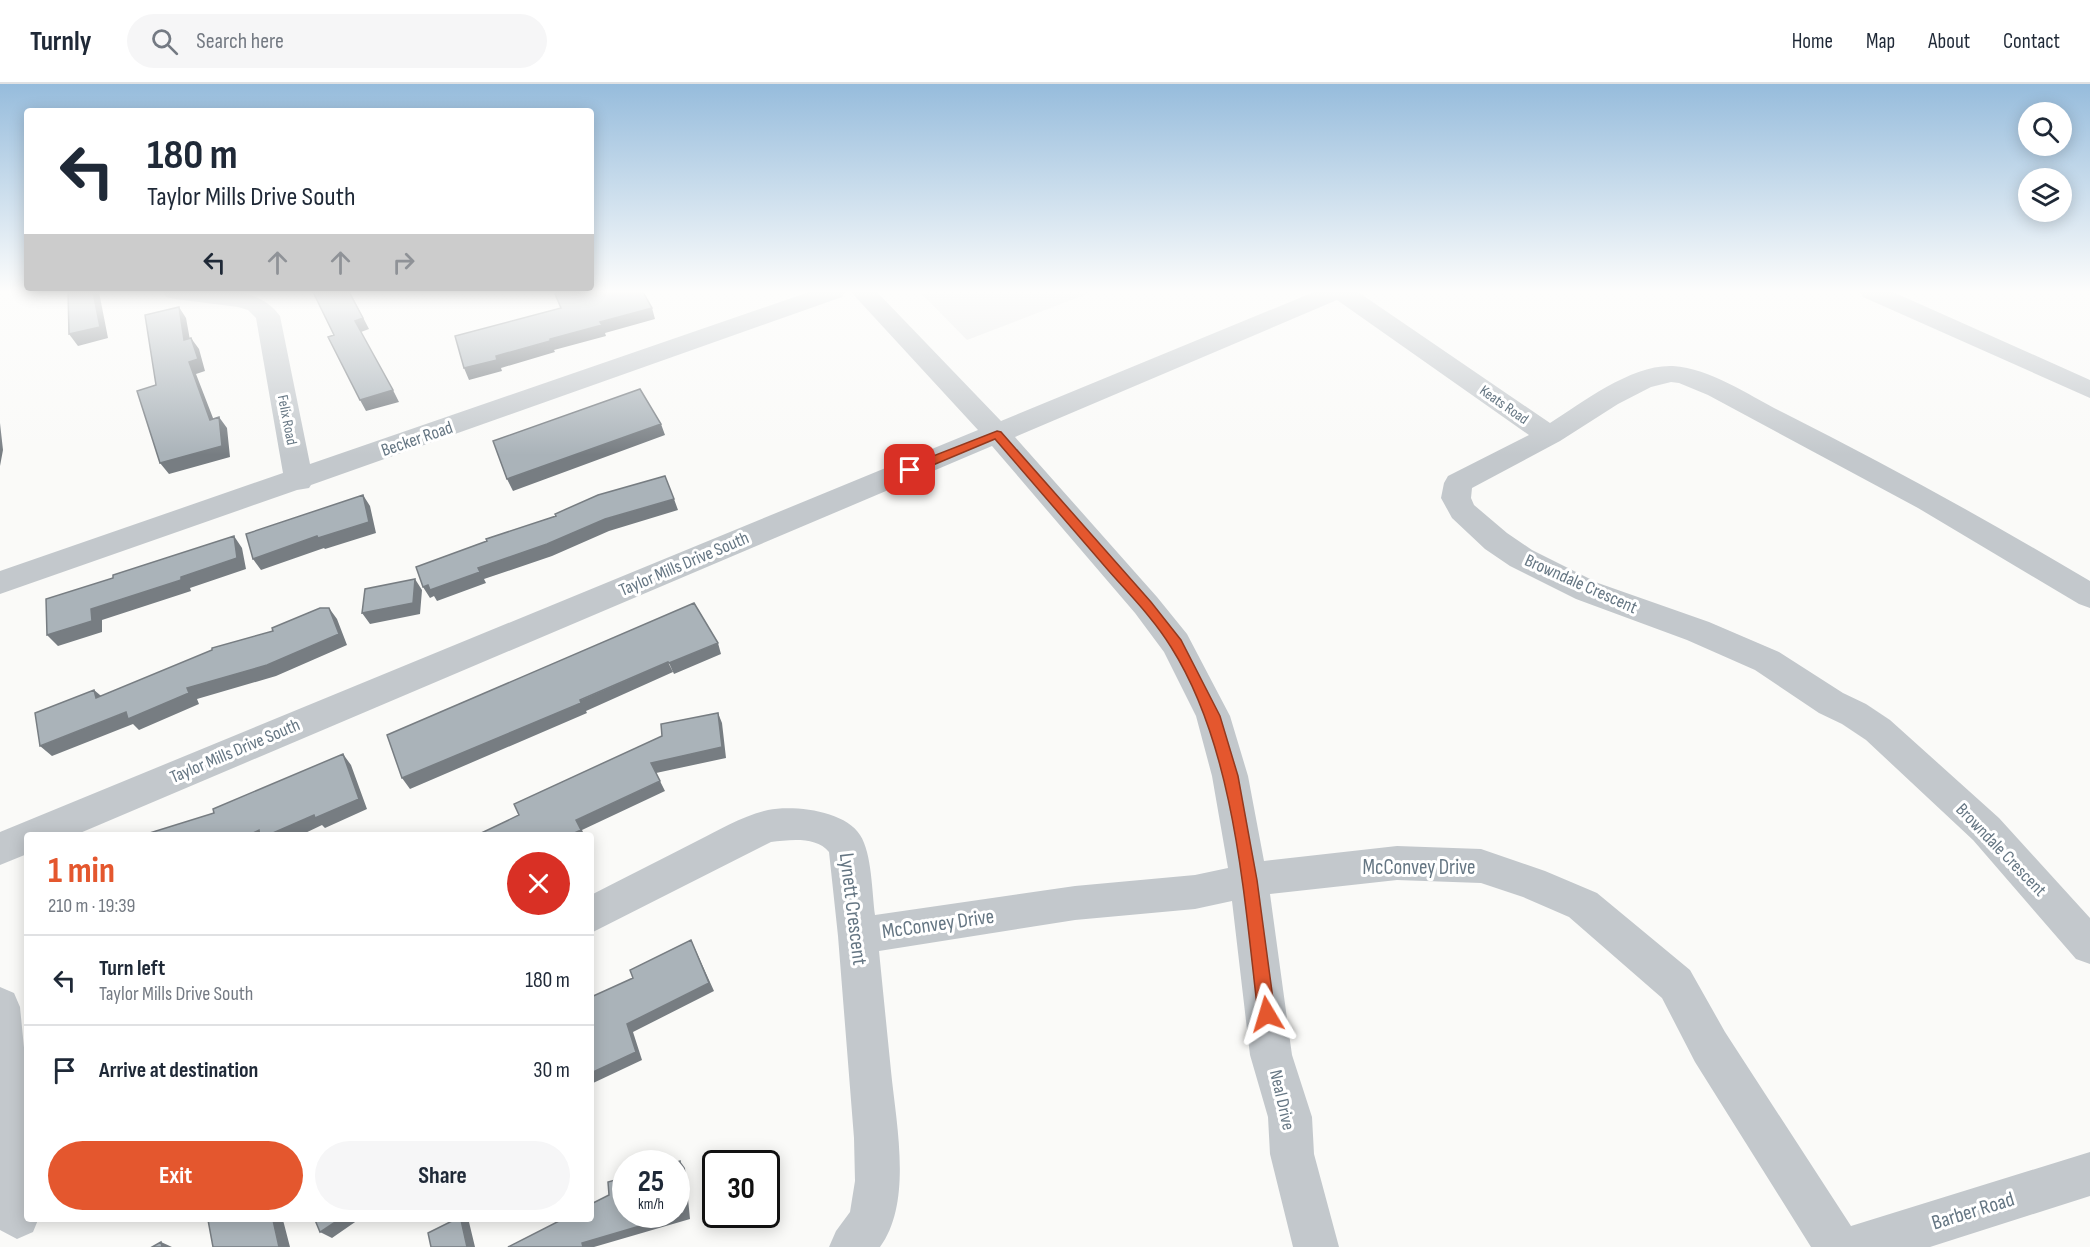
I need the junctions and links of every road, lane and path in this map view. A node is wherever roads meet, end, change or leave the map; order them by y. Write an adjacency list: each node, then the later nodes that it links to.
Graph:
1 (274, 346): 10 (street, Felix Road)
2 (679, 346): 10 (street, Becker Road)
3 (914, 346): 8 (street, Neal Drive)
4 (1206, 346): 8 (street, Taylor Mills Drive South)
5 (1420, 346): 9 (street, Keats Road)
6 (1993, 346): 7 (street)
7 (2090, 390)
8 (997, 434): 13 (street, Taylor Mills Drive South); 16 (street, Neal Drive)
9 (1549, 435): 12 (street, Browndale Crescent); 19 (street, Browndale Crescent)
10 (299, 480): 11 (street, Becker Road)
11 (0, 584)
12 (2090, 597)
13 (42, 832)
14 (24, 838): 15 (street)
15 (0, 849)
16 (1249, 880): 18 (street, McConvey Drive); 24 (street, Neal Drive); 25 (street, McConvey Drive)
17 (594, 913): 18 (street, Lynett Crescent)
18 (858, 936): 23 (street, Lynett Crescent)
19 (2090, 946)
20 (0, 1007): 22 (street)
21 (2090, 1174): 26 (street, Barber Road)
22 (15, 1218)
23 (852, 1247)
24 (1316, 1247)
25 (1838, 1247)
26 (1857, 1247)

